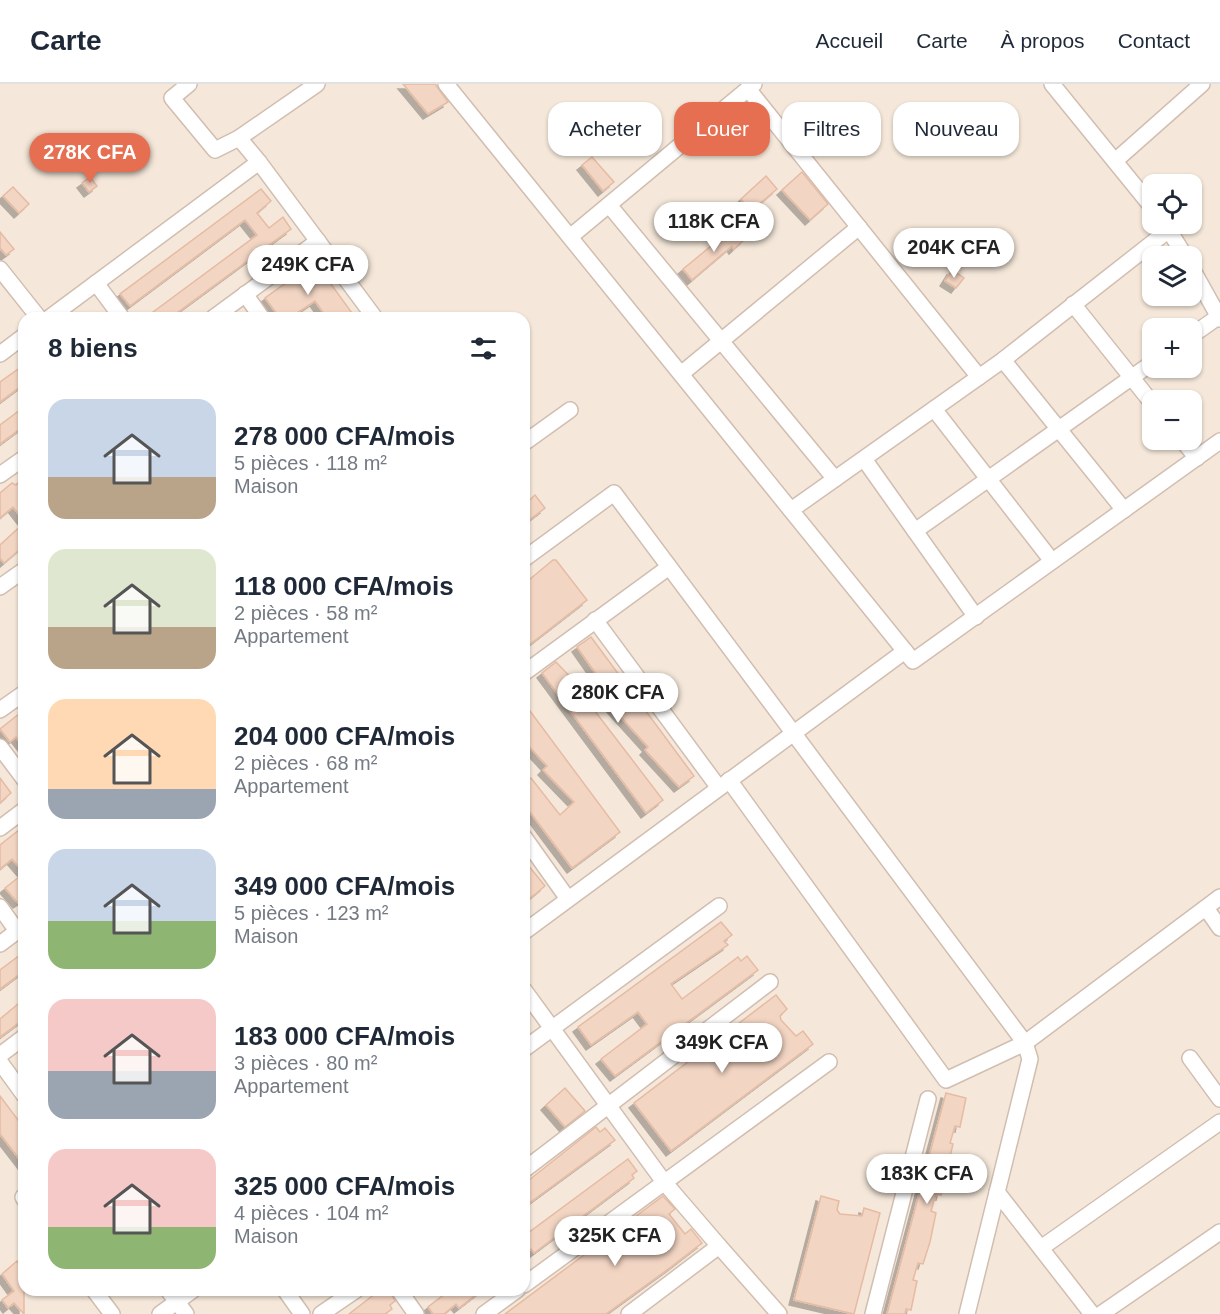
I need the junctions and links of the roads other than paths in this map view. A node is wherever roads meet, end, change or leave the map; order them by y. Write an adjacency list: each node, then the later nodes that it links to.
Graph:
1 (189, 84): 7 (street)
2 (316, 84): 7 (street)
3 (446, 84): 14 (street)
4 (1052, 84): 8 (street)
5 (1202, 84): 8 (street)
6 (751, 86): 11 (street); 12 (street)
7 (238, 138): 9 (street)
8 (1115, 161): 10 (street)
9 (259, 162): 15 (street); 17 (street)
10 (1142, 195)
11 (609, 205): 14 (street); 30 (street)
12 (859, 227): 30 (street); 35 (street)
13 (1158, 234): 20 (street)
14 (570, 237): 34 (street)
15 (318, 241): 19 (street); 26 (street)
16 (0, 269): 21 (street)
17 (96, 283): 22 (street); 23 (street)
18 (1202, 287): 27 (street)
19 (244, 294): 24 (street); 25 (street)
20 (1073, 304): 32 (street); 36 (street)
21 (34, 312)
22 (57, 312)
23 (118, 312)
24 (221, 312)
25 (258, 312)
26 (371, 312)
27 (1219, 318): 28 (street)
28 (1202, 329)
29 (18, 340): 31 (street)
30 (721, 341): 34 (street); 48 (street)
31 (0, 354)
32 (1003, 360): 35 (street); 40 (street)
33 (1142, 370): 36 (street)
34 (681, 374): 50 (street)
35 (979, 377): 39 (street)
36 (1131, 378): 37 (street); 40 (street)
37 (1142, 391)
38 (570, 410): 41 (street)
39 (934, 410): 45 (street); 49 (street)
40 (1059, 429): 49 (street); 51 (street)
41 (530, 439)
42 (1220, 441): 44 (street)
43 (1190, 450): 44 (street)
44 (1197, 458): 51 (street)
45 (864, 459): 48 (street); 52 (street)
46 (18, 462): 47 (street)
47 (0, 475)
48 (835, 479): 50 (street)
49 (988, 479): 52 (street); 54 (street)
50 (791, 510): 60 (street)
51 (1124, 510): 54 (street)
52 (915, 531): 58 (street)
53 (530, 556): 55 (street)
54 (1053, 561): 58 (street)
55 (669, 567): 59 (street); 64 (street)
56 (18, 574): 57 (street)
57 (0, 587)
58 (975, 616): 60 (street)
59 (595, 620): 61 (street); 67 (street)
60 (905, 651): 64 (street)
61 (530, 669)
62 (18, 697): 63 (street)
63 (0, 710)
64 (794, 733): 67 (street); 85 (street)
65 (0, 747): 66 (street)
66 (18, 772)
67 (724, 784): 72 (street); 85 (street)
68 (18, 814): 69 (street)
69 (0, 828)
70 (530, 845): 72 (street)
71 (1220, 897): 75 (street)
72 (568, 899): 77 (street)
73 (719, 906): 83 (street)
74 (0, 907): 76 (street)
75 (1206, 908): 78 (street); 85 (street)
76 (18, 925)
77 (530, 928)
78 (1220, 928)
79 (18, 930): 80 (street)
80 (0, 944)
81 (770, 982): 94 (street)
82 (530, 999): 83 (street)
83 (551, 1029): 86 (street); 94 (street)
84 (18, 1042): 87 (street)
85 (1026, 1043): 98 (street)
86 (530, 1045)
87 (0, 1055)
88 (1190, 1058): 93 (street)
89 (0, 1062): 91 (street)
90 (829, 1062): 97 (street)
91 (18, 1087)
92 (928, 1099): 118 (street)
93 (1220, 1099)
94 (608, 1106): 96 (street); 97 (street)
95 (1220, 1122): 101 (street)
96 (530, 1165)
97 (664, 1182): 100 (street); 102 (street)
98 (997, 1192): 101 (street); 119 (street)
99 (1220, 1232): 121 (street)
100 (719, 1246): 109 (street); 117 (street)
101 (1041, 1248): 120 (street)
102 (530, 1281)
103 (98, 1296): 110 (street)
104 (289, 1296): 112 (street)
105 (347, 1296): 113 (street)
106 (403, 1296): 114 (street)
107 (509, 1296): 115 (street)
108 (177, 1302): 111 (street)
109 (646, 1309): 116 (street)
110 (112, 1314)
111 (160, 1314)
112 (302, 1314)
113 (321, 1314)
114 (416, 1314)
115 (484, 1314)
116 (629, 1314)
117 (779, 1314)
118 (873, 1314)
119 (967, 1314)
120 (1092, 1314)
121 (1101, 1314)

